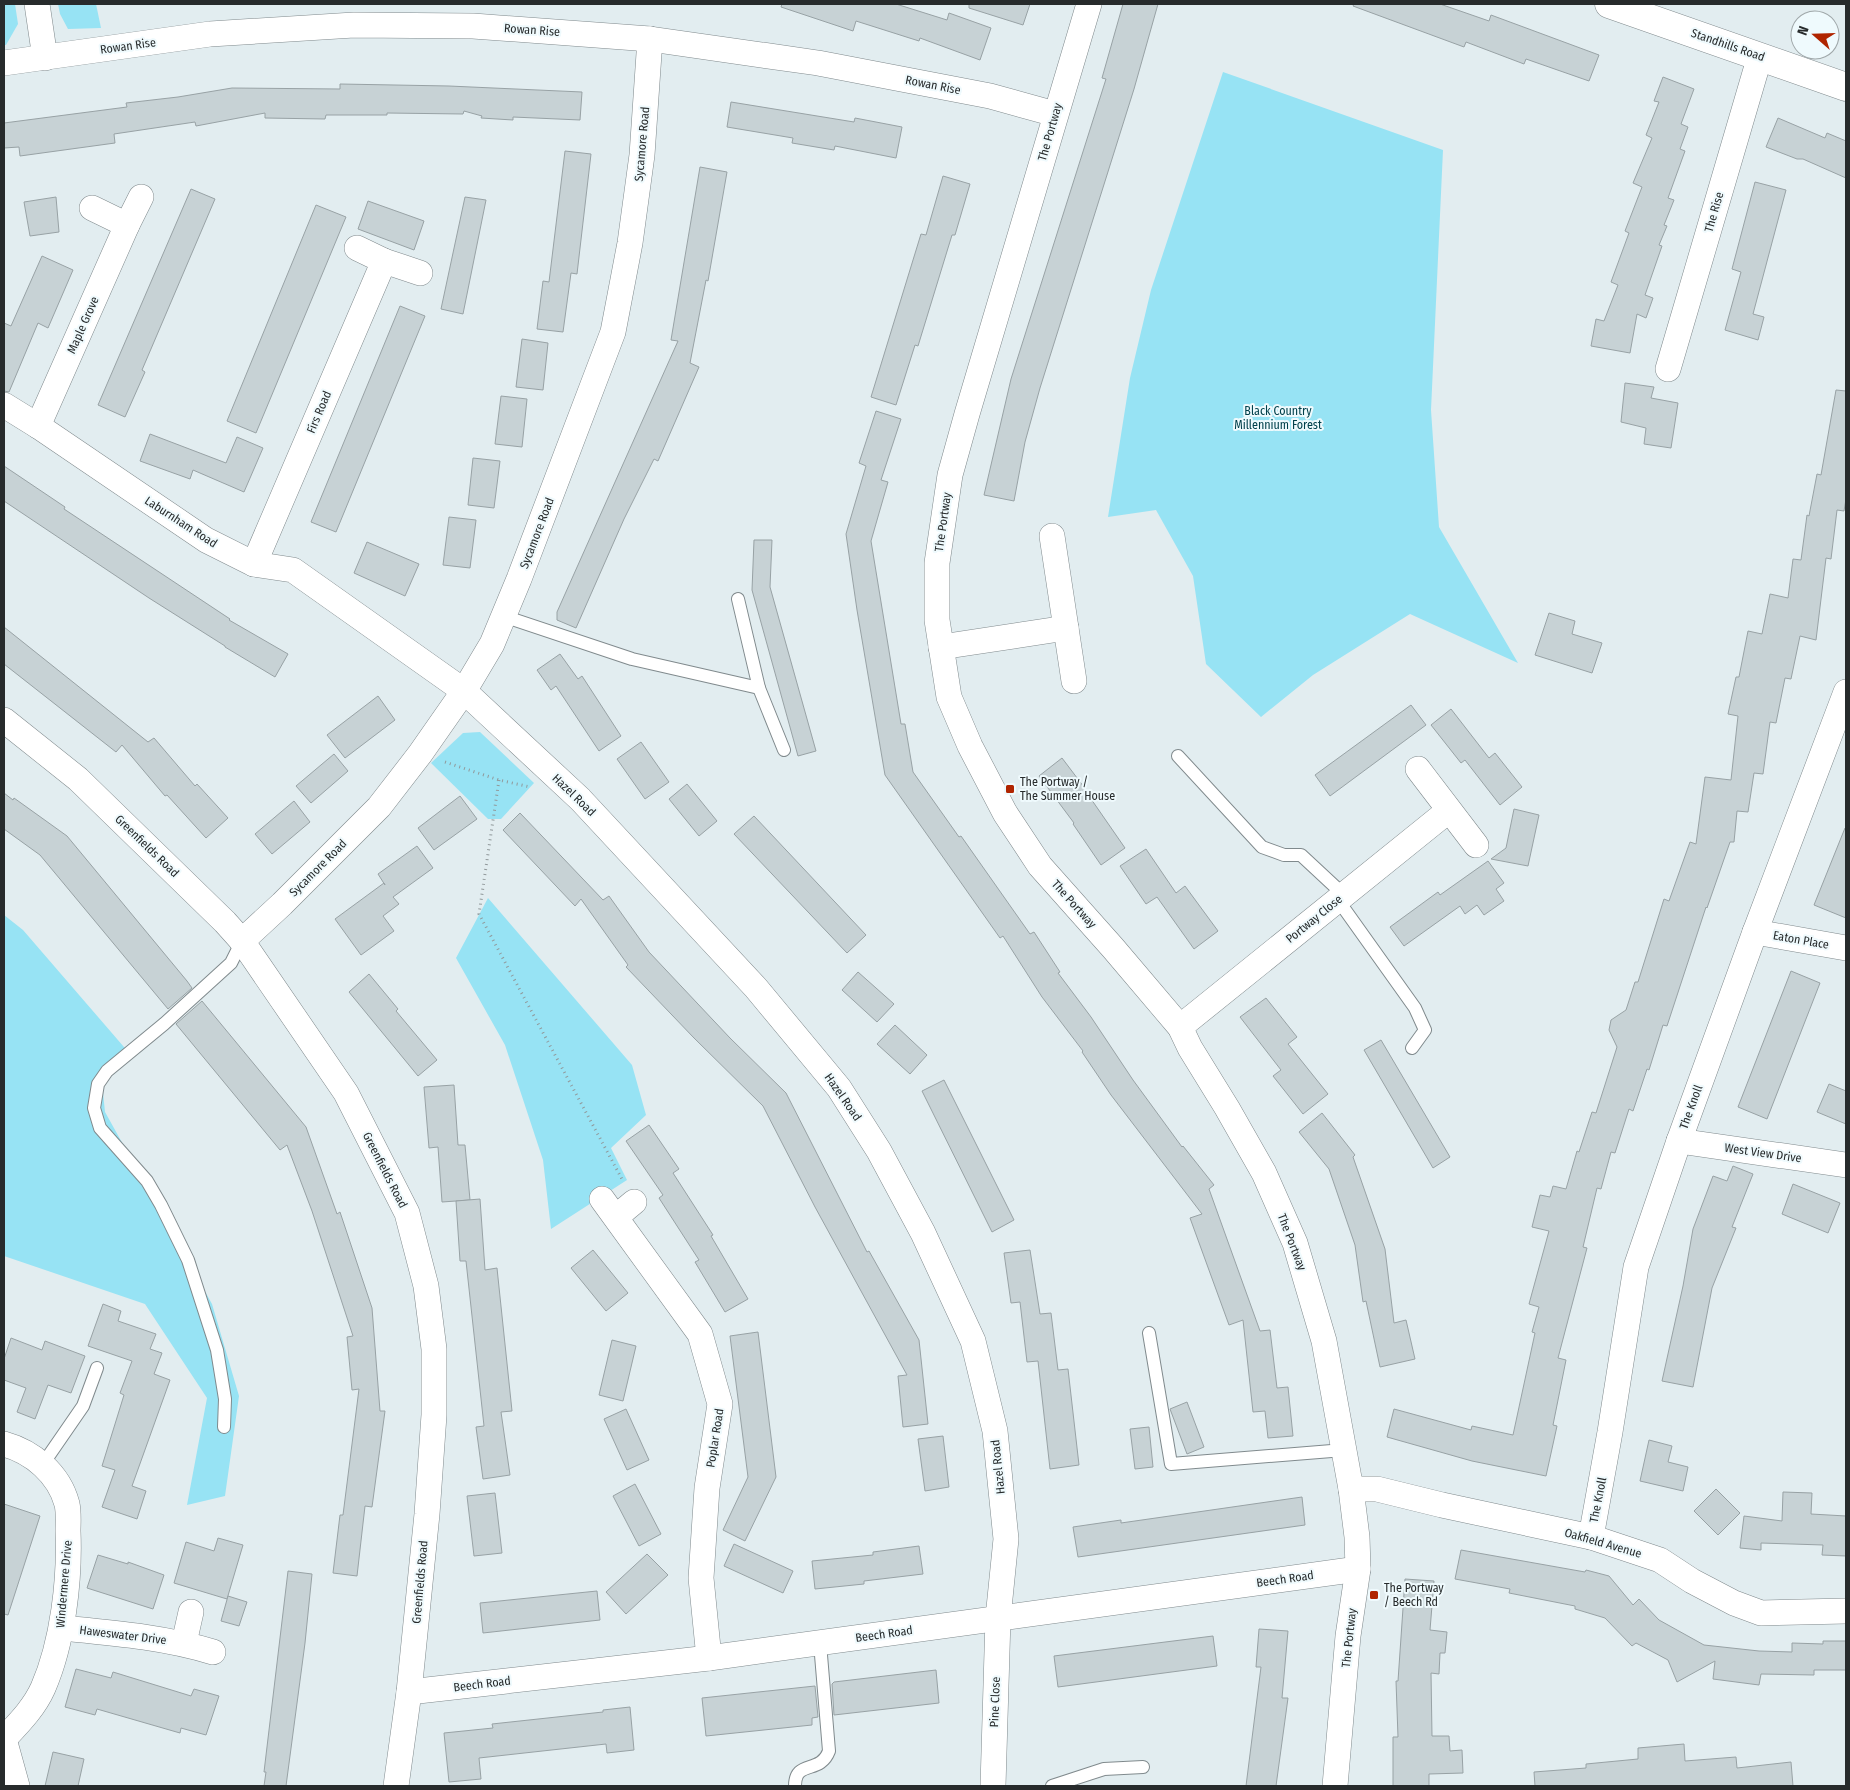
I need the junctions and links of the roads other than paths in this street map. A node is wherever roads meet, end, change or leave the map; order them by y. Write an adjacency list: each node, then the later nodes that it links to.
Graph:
1 (37, 4): 6 (street)
2 (1089, 4): 9 (street, The Portway)
3 (1609, 4): 5 (street, Standhills Road)
4 (650, 39): 6 (street, Rowan Rise); 9 (street, Rowan Rise); 22 (street, Sycamore Road)
5 (1760, 56): 8 (street, Standhills Road); 16 (street, The Rise)
6 (45, 58): 7 (street, Rowan Rise)
7 (4, 63)
8 (1846, 87)
9 (1055, 114): 24 (street, The Portway)
10 (140, 198): 12 (street, Maple Grove)
11 (92, 208): 12 (street)
12 (127, 225): 18 (street, Maple Grove)
13 (357, 248): 14 (street)
14 (384, 261): 15 (street); 20 (street, Firs Road)
15 (420, 273)
16 (1668, 369)
17 (4, 405): 18 (street, Laburnham Road)
18 (38, 426): 20 (street, Laburnham Road)
19 (1052, 536): 23 (street)
20 (254, 564): 27 (street, Laburnham Road)
21 (738, 599): 26 (lane)
22 (503, 616): 26 (lane); 27 (street, Sycamore Road)
23 (1066, 628): 24 (street); 25 (street)
24 (941, 647): 39 (street, The Portway)
25 (1074, 681)
26 (758, 688): 30 (lane)
27 (464, 691): 37 (street, Sycamore Road); 55 (street, Hazel Road)
28 (1846, 692): 36 (street, The Knoll)
29 (4, 720): 37 (street, Greenfields Road)
30 (784, 750)
31 (1178, 756): 35 (lane)
32 (1418, 769): 33 (street)
33 (1448, 812): 34 (street); 35 (street, Portway Close)
34 (1476, 845)
35 (1341, 898): 39 (street, Portway Close); 40 (lane)
36 (1755, 932): 38 (street, Eaton Place); 41 (street, The Knoll)
37 (242, 941): 46 (lane); 61 (street, Greenfields Road)
38 (1846, 948)
39 (1180, 1027): 48 (street, The Portway)
40 (1412, 1048)
41 (1679, 1141): 42 (street, West View Drive); 51 (street, The Knoll)
42 (1846, 1166)
43 (617, 1206): 60 (street, Poplar Road)
44 (1149, 1333): 48 (lane)
45 (97, 1368): 49 (lane)
46 (224, 1427)
47 (4, 1444): 49 (street, Windermere Drive)
48 (1344, 1450): 50 (street, The Portway)
49 (43, 1464): 56 (street, Windermere Drive)
50 (1351, 1489): 51 (street, Oakfield Avenue); 52 (street, The Portway)
51 (1591, 1537): 53 (street, Oakfield Avenue)
52 (1358, 1569): 55 (street, Beech Road); 69 (street, The Portway)
53 (1846, 1611)
54 (191, 1612): 57 (street, Haweswater Drive)
55 (998, 1618): 58 (street, Beech Road); 67 (street, Pine Close)
56 (62, 1628): 57 (street, Haweswater Drive); 62 (street, Windermere Drive)
57 (184, 1643): 59 (street, Haweswater Drive)
58 (820, 1643): 60 (street, Beech Road); 66 (lane)
59 (213, 1652)
60 (708, 1658): 61 (street, Beech Road)
61 (410, 1692): 65 (street, Greenfields Road)
62 (4, 1739): 64 (street)
63 (1143, 1767): 68 (lane)
64 (18, 1786)
65 (396, 1786)
66 (795, 1786)
67 (993, 1786)
68 (1052, 1786)
69 (1335, 1786)

